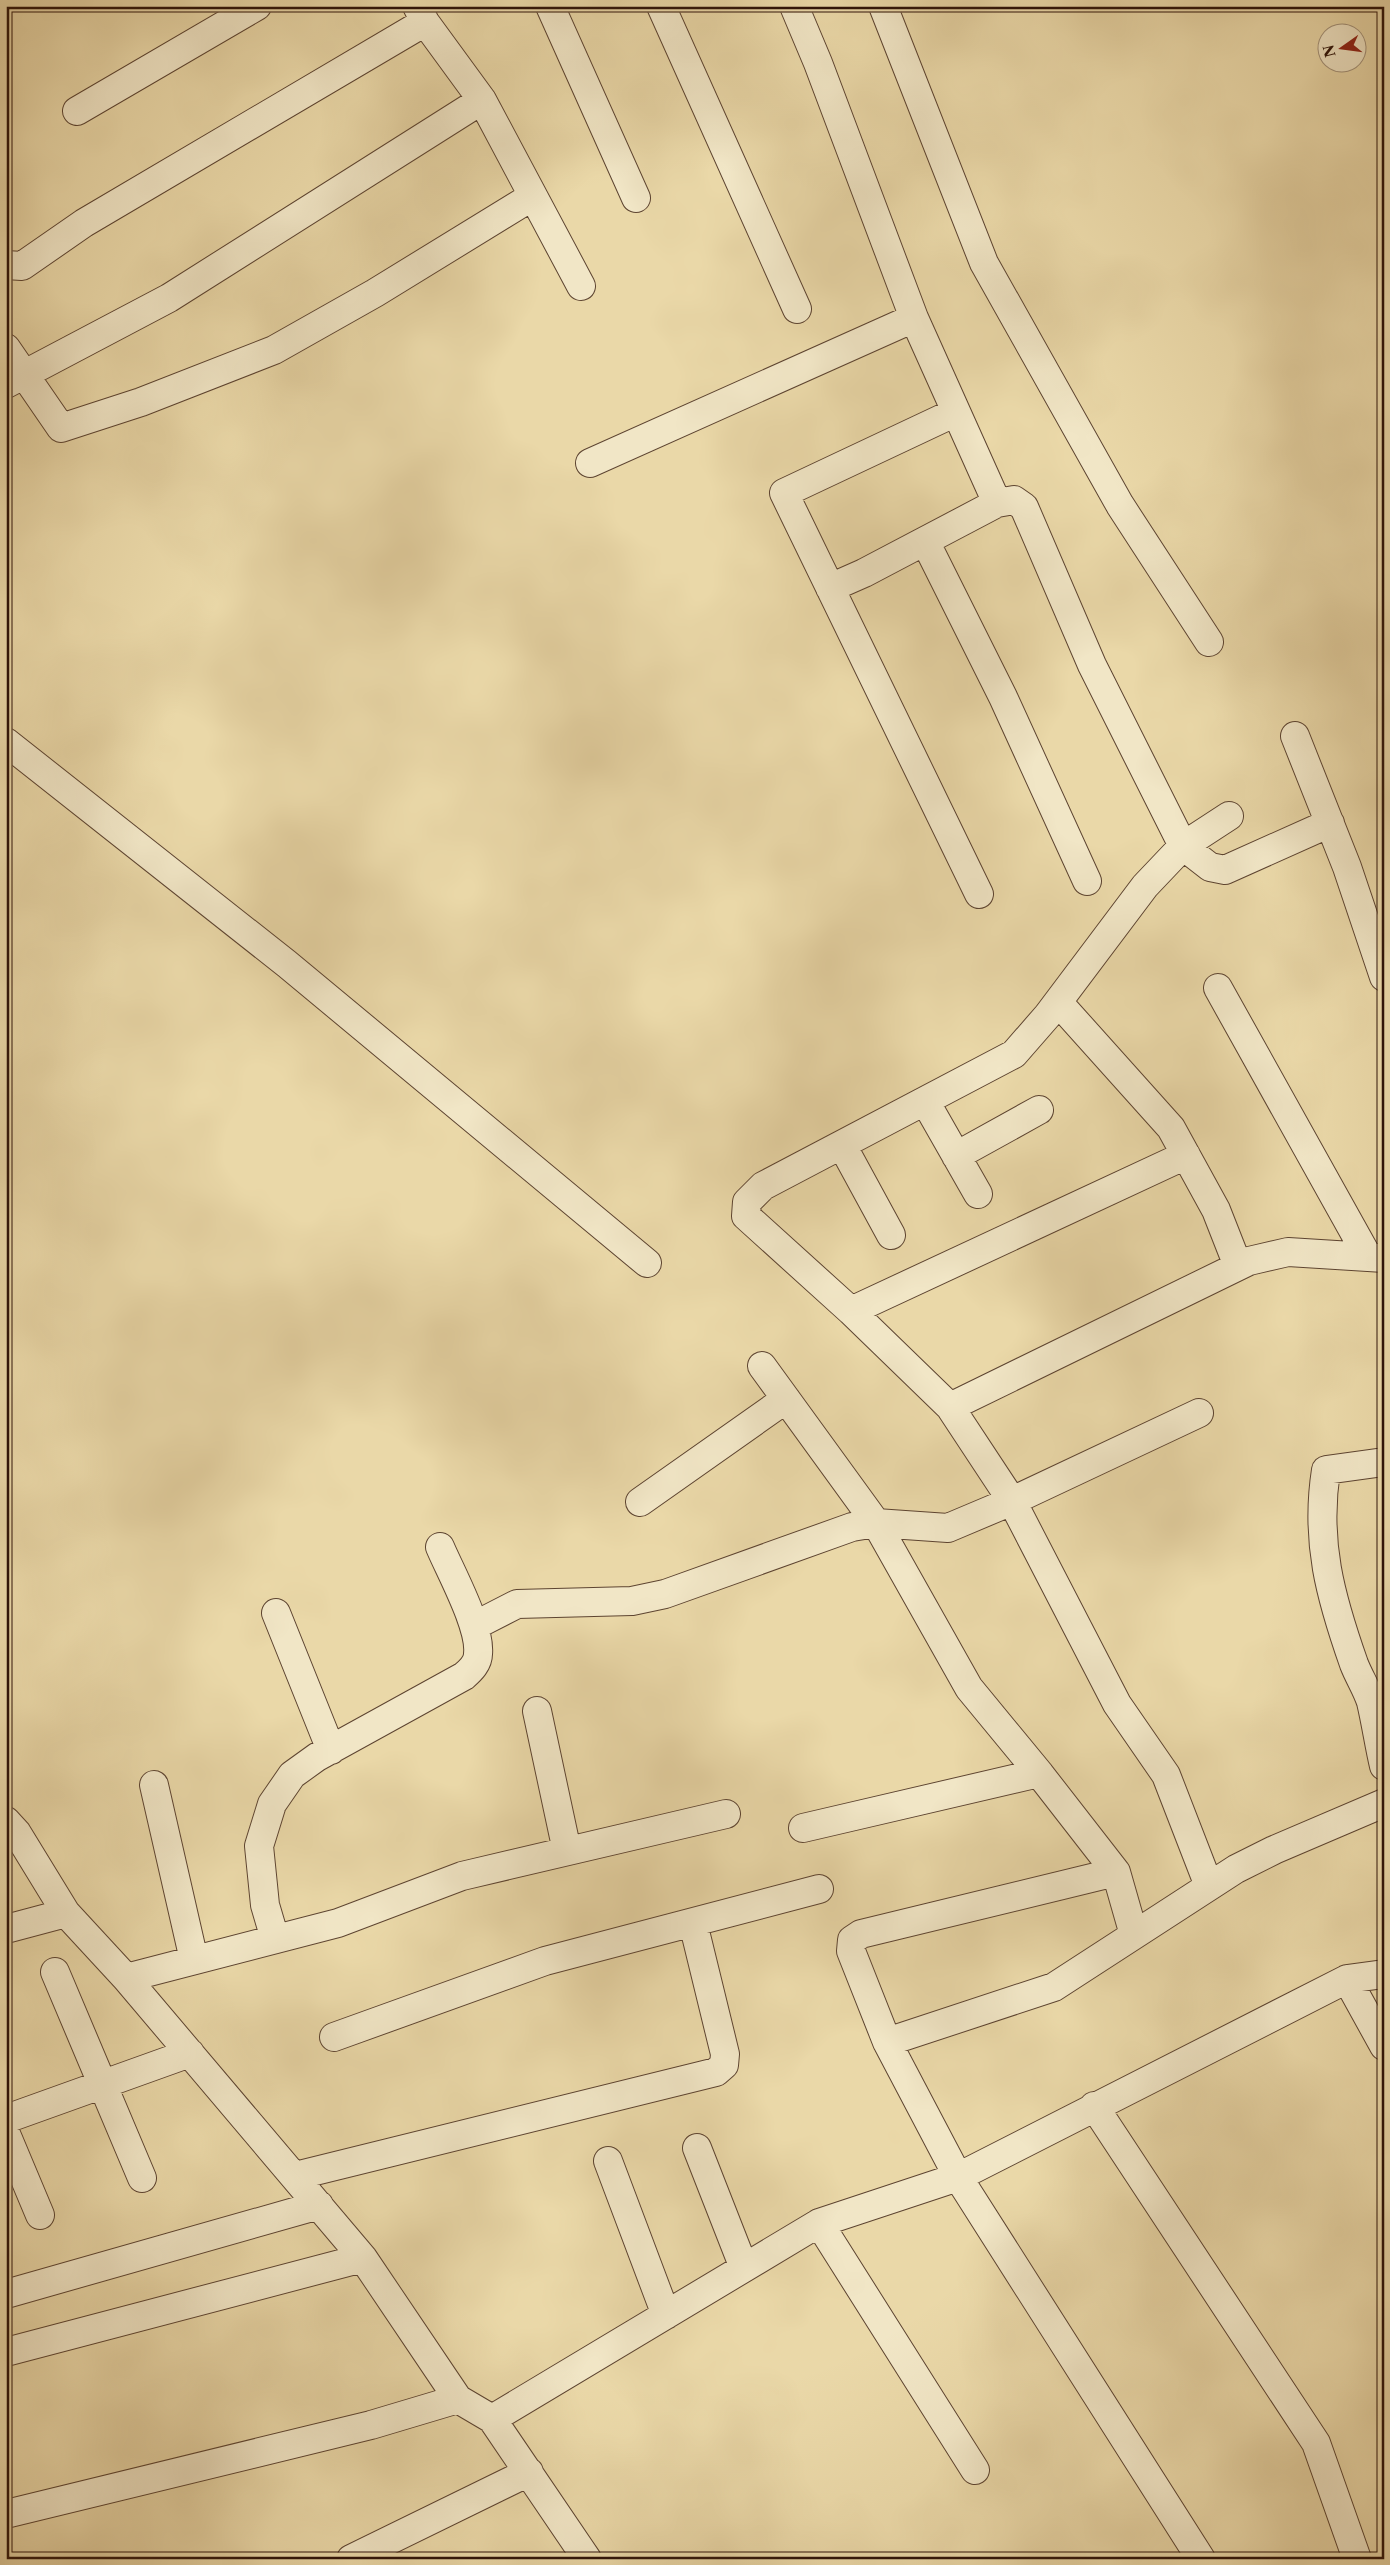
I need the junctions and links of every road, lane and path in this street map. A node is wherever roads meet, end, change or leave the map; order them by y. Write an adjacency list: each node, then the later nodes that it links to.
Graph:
1 (257, 6): 8 (street)
2 (550, 6): 10 (street)
3 (661, 6): 13 (street)
4 (794, 6): 14 (street)
5 (883, 6): 22 (street)
6 (421, 14): 7 (street); 11 (street)
7 (482, 100): 9 (street); 16 (street)
8 (77, 111)
9 (533, 196): 12 (street); 16 (street)
10 (636, 198)
11 (6, 265)
12 (581, 286)
13 (797, 309)
14 (914, 318): 17 (street); 18 (street)
15 (6, 348): 16 (street)
16 (15, 378)
17 (956, 412): 19 (street); 21 (street)
18 (590, 463)
19 (997, 503): 20 (street); 27 (street)
20 (924, 541): 21 (street); 28 (street)
21 (830, 588): 29 (street)
22 (1209, 642)
23 (1295, 736): 26 (street)
24 (6, 742): 41 (street)
25 (1229, 816): 27 (street)
26 (1330, 823): 27 (street); 30 (street)
27 (1183, 846): 32 (street)
28 (1087, 881)
29 (979, 894)
30 (1384, 977)
31 (1218, 988): 40 (street)
32 (1058, 1002): 33 (street); 36 (street)
33 (925, 1101): 35 (street); 37 (street)
34 (1039, 1110): 37 (street)
35 (842, 1145): 39 (street); 43 (street)
36 (1186, 1155): 42 (street); 43 (street)
37 (956, 1156): 38 (street)
38 (978, 1194)
39 (891, 1235)
40 (1376, 1258): 42 (street)
41 (647, 1263)
42 (1238, 1266): 46 (street)
43 (851, 1311): 46 (street)
44 (762, 1366): 45 (street)
45 (786, 1399): 50 (street); 51 (street)
46 (950, 1407): 49 (street)
47 (1200, 1413): 49 (street)
48 (1384, 1462): 57 (street)
49 (1012, 1501): 51 (street); 66 (street)
50 (640, 1502)
51 (876, 1522): 54 (street); 58 (street)
52 (440, 1547): 54 (street)
53 (276, 1613): 56 (street)
54 (474, 1626): 56 (street)
55 (537, 1711): 64 (street)
56 (331, 1750): 72 (street)
57 (1384, 1766)
58 (1039, 1773): 63 (street); 65 (street)
59 (154, 1785): 73 (street)
60 (1384, 1803): 66 (street)
61 (726, 1814): 64 (street)
62 (6, 1821): 68 (street)
63 (804, 1828)
64 (567, 1851): 72 (street)
65 (1116, 1872): 71 (street); 79 (street)
66 (1210, 1886): 71 (street)
67 (820, 1889): 69 (street)
68 (66, 1913): 70 (street); 76 (street)
69 (694, 1923): 78 (street); 88 (street)
70 (6, 1929)
71 (1134, 1935): 79 (street)
72 (274, 1939): 73 (street)
73 (194, 1960): 76 (street)
74 (55, 1972): 82 (street)
75 (1384, 1974): 77 (street)
76 (126, 1978): 81 (street)
77 (1347, 1978): 80 (street); 83 (street)
78 (334, 2037)
79 (887, 2042): 89 (street)
80 (1384, 2046)
81 (190, 2053): 82 (street); 88 (street)
82 (102, 2084): 84 (street); 90 (street)
83 (1094, 2106): 89 (street); 107 (street)
84 (6, 2119)
85 (6, 2134): 92 (street)
86 (697, 2148): 95 (street)
87 (608, 2161): 97 (street)
88 (295, 2176): 91 (street)
89 (958, 2177): 93 (street); 106 (street)
90 (142, 2178)
91 (319, 2205): 94 (street); 96 (street)
92 (40, 2216)
93 (819, 2223): 95 (street); 101 (street)
94 (363, 2258): 98 (street); 99 (street)
95 (744, 2268): 97 (street)
96 (6, 2294)
97 (666, 2315): 100 (street)
98 (6, 2352)
99 (458, 2399): 100 (street); 103 (street)
100 (492, 2420): 102 (street)
101 (975, 2470)
102 (529, 2472): 104 (street); 105 (street)
103 (6, 2514)
104 (352, 2558)
105 (587, 2559)
106 (1201, 2559)
107 (1358, 2559)

